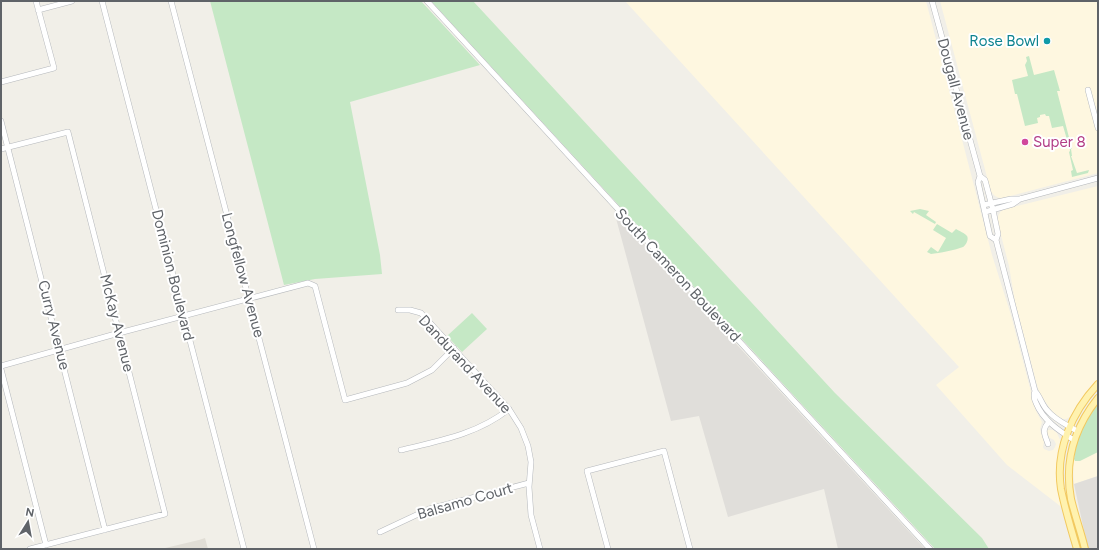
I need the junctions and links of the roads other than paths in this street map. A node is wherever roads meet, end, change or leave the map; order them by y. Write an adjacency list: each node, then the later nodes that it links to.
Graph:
1 (36, 1): 7 (street)
2 (72, 1): 7 (street)
3 (102, 1): 24 (street, Dominion Boulevard)
4 (171, 1): 22 (street, Longfellow Avenue)
5 (427, 1): 51 (street, South Cameron Boulevard)
6 (932, 1): 14 (street, Dougall Avenue)
7 (38, 10): 8 (street)
8 (1, 82)
9 (1088, 90): 11 (street)
10 (1, 121): 12 (street, Curry Avenue)
11 (1098, 128)
12 (8, 147): 13 (street); 25 (street, McKay Avenue); 27 (street, Curry Avenue)
13 (1, 149)
14 (980, 176): 17 (street, Dougall Avenue); 18 (street, Dougall Avenue)
15 (1098, 178): 16 (street)
16 (1020, 199): 17 (street); 19 (street)
17 (991, 203): 18 (street); 19 (street, Dougall Avenue)
18 (983, 205): 20 (street, Dougall Avenue)
19 (993, 210): 20 (street); 21 (street, Dougall Avenue)
20 (985, 212): 21 (street, Dougall Avenue)
21 (996, 240): 31 (street, Dougall Avenue)
22 (249, 300): 24 (street); 26 (street); 47 (street, Longfellow Avenue)
23 (398, 310): 26 (street, Dandurand Avenue)
24 (184, 317): 25 (street); 46 (street, Dominion Boulevard)
25 (119, 333): 27 (street); 42 (street, McKay Avenue)
26 (454, 348): 33 (street, Dandurand Avenue)
27 (60, 349): 28 (street); 42 (street, Curry Avenue)
28 (1, 366)
29 (1, 370): 44 (street)
30 (1098, 384): 35 (main road)
31 (1034, 391): 34 (street, Dougall Avenue); 35 (street, Dougall Avenue)
32 (1098, 398): 36 (main road)
33 (510, 409): 40 (street); 41 (street, Dandurand Avenue)
34 (1049, 422): 37 (street, Dougall Avenue); 39 (street)
35 (1070, 426): 36 (street, Dougall Avenue); 37 (main road)
36 (1077, 431): 38 (main road)
37 (1067, 435): 38 (street, Dougall Avenue); 52 (main road)
38 (1074, 440): 53 (main road)
39 (1048, 444)
40 (401, 450)
41 (530, 483): 43 (street, Balsamo Court); 48 (street, Dandurand Avenue)
42 (105, 530): 44 (street)
43 (380, 532)
44 (46, 545): 45 (street)
45 (30, 549)
46 (244, 549)
47 (314, 549)
48 (539, 549)
49 (608, 549): 50 (street)
50 (690, 549)
51 (930, 549)
52 (1077, 549)
53 (1085, 549)

